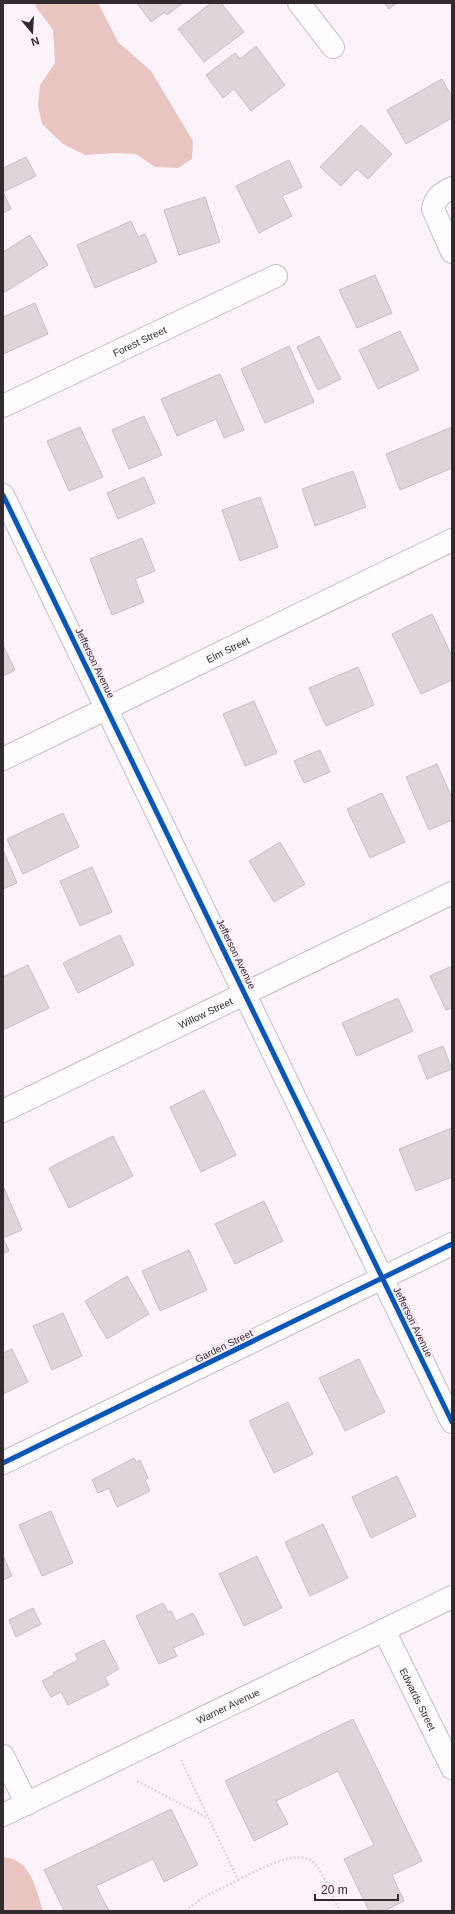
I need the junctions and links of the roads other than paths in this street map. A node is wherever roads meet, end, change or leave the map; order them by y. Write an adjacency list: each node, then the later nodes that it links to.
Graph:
1 (299, 3): 2 (street)
2 (333, 47)
3 (452, 188): 4 (street)
4 (452, 252)
5 (276, 276): 6 (street, Forest Street)
6 (3, 406)
7 (3, 495): 9 (street, Jefferson Avenue)
8 (452, 540): 9 (street, Elm Street)
9 (106, 708): 10 (street, Elm Street); 12 (street, Jefferson Avenue)
10 (3, 759)
11 (452, 893): 12 (street, Willow Street)
12 (245, 994): 13 (street, Willow Street); 15 (street, Jefferson Avenue)
13 (3, 1111)
14 (452, 1244): 15 (street, Garden Street)
15 (382, 1278): 16 (street, Jefferson Avenue); 17 (street, Garden Street)
16 (452, 1422)
17 (3, 1464)
18 (452, 1597): 19 (street, Warner Avenue)
19 (384, 1630): 21 (street, Edwards Street); 22 (street, Warner Avenue)
20 (3, 1756): 22 (street)
21 (452, 1768)
22 (26, 1804): 23 (street, Warner Avenue)
23 (3, 1815)

